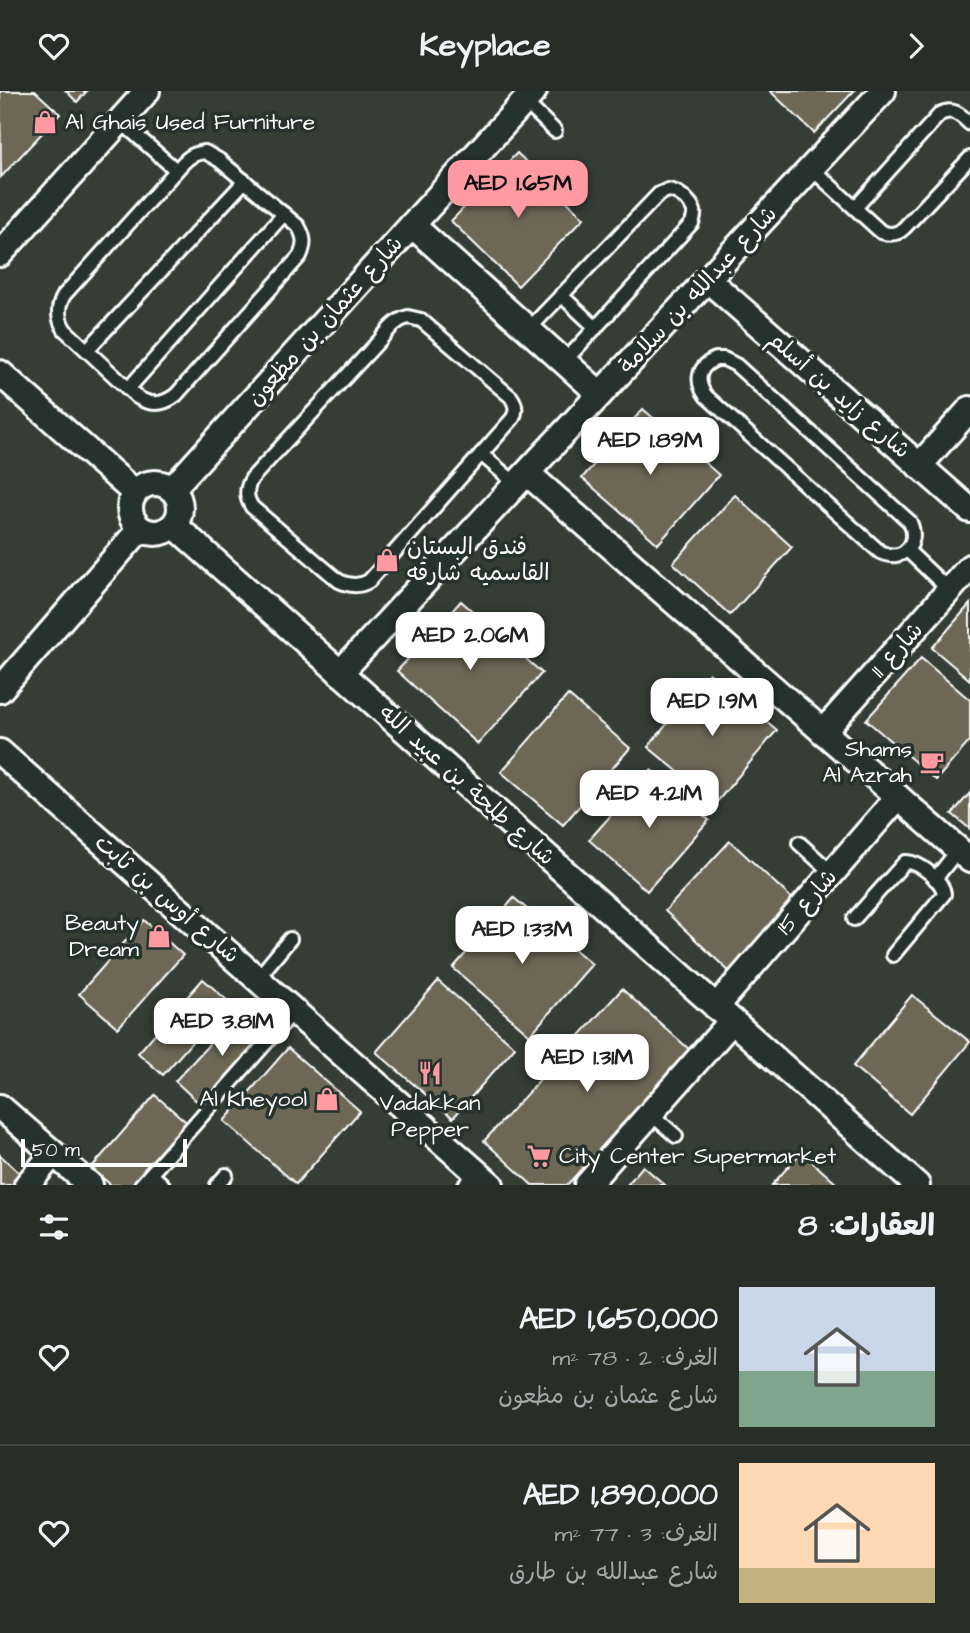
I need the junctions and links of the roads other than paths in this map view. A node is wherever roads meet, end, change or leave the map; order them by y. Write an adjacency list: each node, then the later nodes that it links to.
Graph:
1 (147, 91): 4 (street)
2 (883, 91): 8 (street, شارع عبدالله بن سلامة)
3 (530, 96): 6 (lane); 13 (street, شارع عثمان بن مظعون)
4 (120, 121): 9 (lane); 14 (street)
5 (970, 124): 11 (lane)
6 (555, 131)
7 (970, 158): 11 (lane)
8 (811, 168): 11 (lane); 15 (street, شارع عبدالله بن سلامة)
9 (176, 170): 10 (lane); 19 (lane)
10 (245, 181): 12 (lane); 19 (lane)
11 (855, 208)
12 (284, 214): 22 (lane); 22 (lane)
13 (412, 225): 18 (street); 28 (street, شارع عثمان بن مظعون)
14 (5, 237)
15 (707, 279): 23 (street, شارع عبدالله بن سلامة); 26 (street, شارع زايد بن أسلم)
16 (561, 295): 17 (lane); 17 (lane); 18 (lane)
17 (596, 328): 20 (lane)
18 (528, 330): 20 (street)
19 (87, 350): 22 (lane)
20 (564, 362): 23 (street)
21 (0, 373): 29 (street)
22 (128, 389)
23 (600, 394): 27 (street, شارع عبدالله بن سلامة)
24 (970, 409): 26 (street)
25 (481, 454): 25 (lane); 27 (lane)
26 (919, 466): 30 (street, شارع زايد بن أسلم)
27 (522, 479): 36 (street, شارع عبدالله بن سلامة); 38 (street)
28 (172, 489): 29 (street); 31 (street)
29 (135, 493): 32 (street)
30 (970, 510)
31 (174, 525): 32 (street); 36 (street, شارع طلحة بن عبيد الله)
32 (141, 529): 37 (street)
33 (907, 550): 33 (lane); 35 (lane)
34 (970, 567): 35 (street, شارع 11)
35 (949, 590): 38 (street, شارع 11)
36 (340, 673): 50 (street, شارع طلحة بن عبيد الله)
37 (0, 690)
38 (823, 732): 40 (street)
39 (0, 753): 48 (street, شارع أوس بن ثابت)
40 (898, 797): 42 (street); 43 (street, شارع 15)
41 (799, 843): 43 (lane)
42 (964, 855): 44 (lane)
43 (832, 873): 50 (street, شارع 15)
44 (935, 879): 45 (lane); 47 (lane)
45 (854, 919)
46 (290, 939): 48 (lane)
47 (893, 955)
48 (257, 979): 49 (street, شارع أوس بن ثابت)
49 (294, 1011): 55 (lane); 56 (street, شارع أوس بن ثابت)
50 (724, 1014): 52 (street, شارع 15); 62 (street, شارع طلحة بن عبيد الله)
51 (0, 1107): 54 (street)
52 (650, 1113): 53 (lane); 61 (street, شارع 15)
53 (677, 1136)
54 (53, 1154): 57 (street); 58 (street)
55 (151, 1174): 59 (lane); 60 (lane)
56 (477, 1180)
57 (27, 1185)
58 (90, 1185)
59 (141, 1185)
60 (163, 1185)
61 (587, 1185)
62 (917, 1185)

